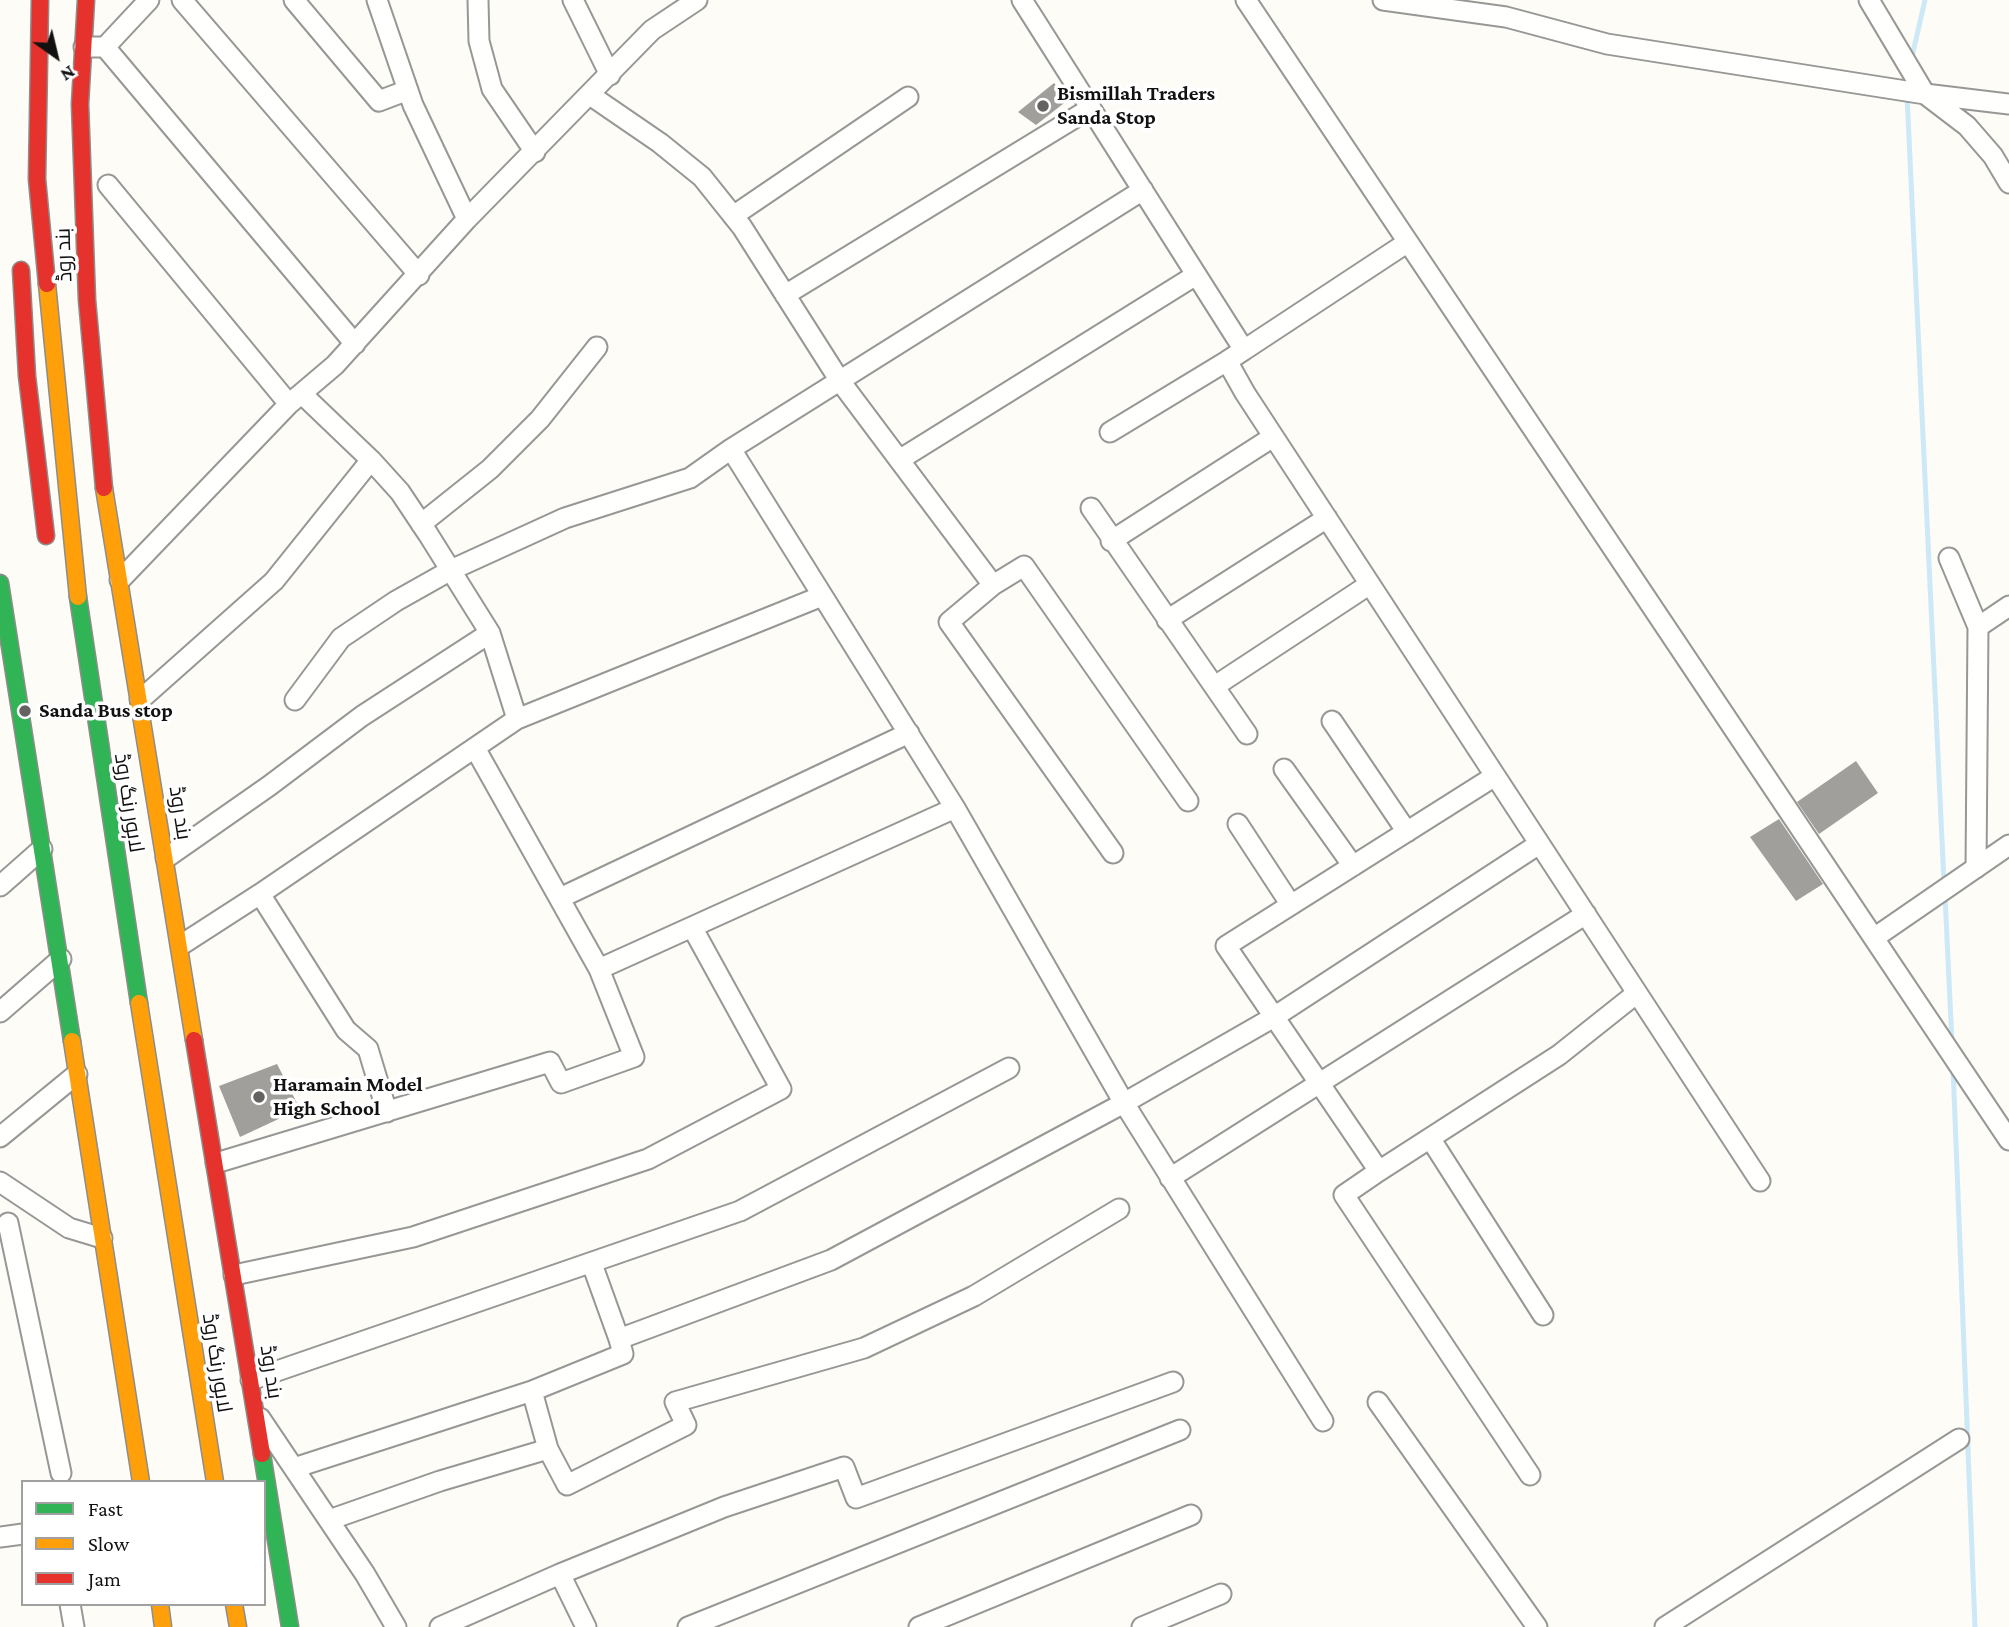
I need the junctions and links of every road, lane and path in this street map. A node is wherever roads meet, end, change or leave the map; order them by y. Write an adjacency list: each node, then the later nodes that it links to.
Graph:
1 (40, 0): 131 (main road, لاہور رنگ روڈ)
2 (149, 0): 15 (street)
3 (182, 0): 31 (street)
4 (294, 0): 17 (street)
5 (377, 0): 17 (street)
6 (478, 0): 23 (street)
7 (573, 0): 16 (street)
8 (1023, 0): 22 (street)
9 (1247, 0): 29 (street)
10 (1383, 0): 18 (street)
11 (1869, 0): 18 (street)
12 (82, 1): 14 (main road, بند روڈ)
13 (687, 3): 16 (street)
14 (83, 47): 15 (street); 52 (main road, بند روڈ)
15 (105, 47): 34 (street)
16 (610, 75): 19 (street)
17 (408, 90): 28 (street)
18 (1925, 94): 21 (street); 24 (street)
19 (590, 95): 23 (street); 27 (street)
20 (908, 97): 27 (street)
21 (2009, 104)
22 (1091, 108): 26 (street); 33 (street)
23 (534, 152): 28 (street)
24 (2009, 183)
25 (108, 185): 39 (street)
26 (1143, 190): 32 (street); 38 (street)
27 (733, 216): 33 (street)
28 (467, 219): 31 (street)
29 (1408, 242): 36 (street); 90 (street)
30 (20, 253): 49 (main road)
31 (418, 275): 34 (street)
32 (1196, 275): 36 (street); 44 (street)
33 (785, 295): 38 (street)
34 (355, 344): 39 (street)
35 (597, 347): 47 (street)
36 (1244, 350): 37 (street)
37 (1227, 361): 40 (street); 41 (street)
38 (839, 381): 42 (street); 44 (street)
39 (296, 399): 43 (street); 52 (street)
40 (1110, 432)
41 (1273, 437): 46 (street); 48 (street)
42 (731, 449): 51 (street); 56 (street)
43 (371, 460): 47 (street); 63 (street)
44 (899, 460): 55 (street)
45 (1091, 508): 48 (street)
46 (1327, 519): 54 (street); 58 (street)
47 (421, 524): 51 (street)
48 (1111, 541): 58 (street)
49 (48, 551)
50 (1949, 558): 59 (street)
51 (451, 570): 60 (street); 64 (street)
52 (120, 580): 63 (main road, بند روڈ)
53 (0, 583): 62 (main road)
54 (1370, 584): 61 (street); 72 (street)
55 (993, 585): 73 (street); 80 (street)
56 (822, 596): 66 (street); 68 (street)
57 (2009, 606): 59 (street)
58 (1167, 620): 61 (street)
59 (1978, 626): 83 (street)
60 (490, 633): 66 (street); 81 (street)
61 (1215, 686): 69 (street)
62 (16, 698): 65 (main road); 79 (main road)
63 (140, 700): 81 (main road, بند روڈ)
64 (295, 700)
65 (0, 706)
66 (517, 719): 70 (street)
67 (1332, 721): 76 (street)
68 (909, 733): 74 (street); 86 (street)
69 (1247, 734)
70 (475, 748): 85 (street); 86 (street)
71 (1284, 769): 82 (street)
72 (1495, 776): 76 (street); 77 (street)
73 (1188, 801)
74 (955, 808): 89 (street); 100 (street)
75 (1238, 824): 87 (street)
76 (1407, 832): 82 (street)
77 (1539, 844): 88 (street); 96 (street)
78 (2009, 845): 83 (street)
79 (42, 849): 84 (street); 92 (main road)
80 (1113, 853)
81 (166, 858): 91 (main road, بند روڈ)
82 (1353, 866): 87 (street)
83 (1976, 868): 90 (street)
84 (0, 886)
85 (260, 894): 91 (street); 101 (street)
86 (560, 898): 93 (street)
87 (1291, 905): 96 (street)
88 (1586, 914): 94 (street); 99 (street)
89 (692, 927): 93 (street); 115 (street)
90 (1874, 939): 104 (street)
91 (181, 945): 105 (main road, بند روڈ)
92 (61, 959): 95 (street); 98 (main road)
93 (599, 969): 101 (street)
94 (1637, 993): 103 (street); 108 (street)
95 (0, 1012)
96 (1274, 1017): 99 (street); 100 (street)
97 (1009, 1068): 114 (street)
98 (77, 1074): 102 (street); 113 (main road)
99 (1321, 1085): 106 (street); 107 (street)
100 (1124, 1104): 107 (street); 117 (street)
101 (387, 1112): 105 (street)
102 (0, 1137)
103 (1430, 1138): 106 (street); 116 (street)
104 (2009, 1140)
105 (216, 1163): 115 (main road, بند روڈ)
106 (1379, 1171): 129 (street)
107 (1170, 1178): 123 (street)
108 (1760, 1181)
109 (0, 1182): 110 (street)
110 (30, 1202): 112 (street); 113 (street)
111 (1119, 1209): 126 (street)
112 (4, 1227): 128 (street)
113 (102, 1238): 130 (main road)
114 (592, 1264): 117 (street); 118 (street)
115 (234, 1275): 118 (main road, بند روڈ)
116 (1543, 1315)
117 (619, 1339): 120 (street)
118 (251, 1380): 122 (main road, بند روڈ)
119 (1173, 1382): 136 (street)
120 (532, 1391): 126 (street); 127 (street)
121 (1378, 1402): 151 (street)
122 (256, 1411): 127 (street); 144 (main road, بند روڈ)
123 (1323, 1421)
124 (1180, 1430): 148 (street)
125 (1959, 1440): 152 (street)
126 (548, 1449): 133 (street)
127 (294, 1468): 133 (street)
128 (61, 1473)
129 (1530, 1475)
130 (141, 1480)
131 (215, 1480)
132 (1191, 1515): 149 (street)
133 (329, 1520): 145 (street)
134 (21, 1534): 135 (street)
135 (0, 1537)
136 (559, 1574): 146 (street); 147 (street)
137 (1221, 1594): 150 (street)
138 (71, 1606): 141 (street)
139 (160, 1606): 142 (main road)
140 (234, 1606): 143 (main road)
141 (74, 1627)
142 (163, 1627)
143 (238, 1627)
144 (290, 1627)
145 (396, 1627)
146 (440, 1627)
147 (586, 1627)
148 (688, 1627)
149 (919, 1627)
150 (1142, 1627)
151 (1537, 1627)
152 (1665, 1627)

